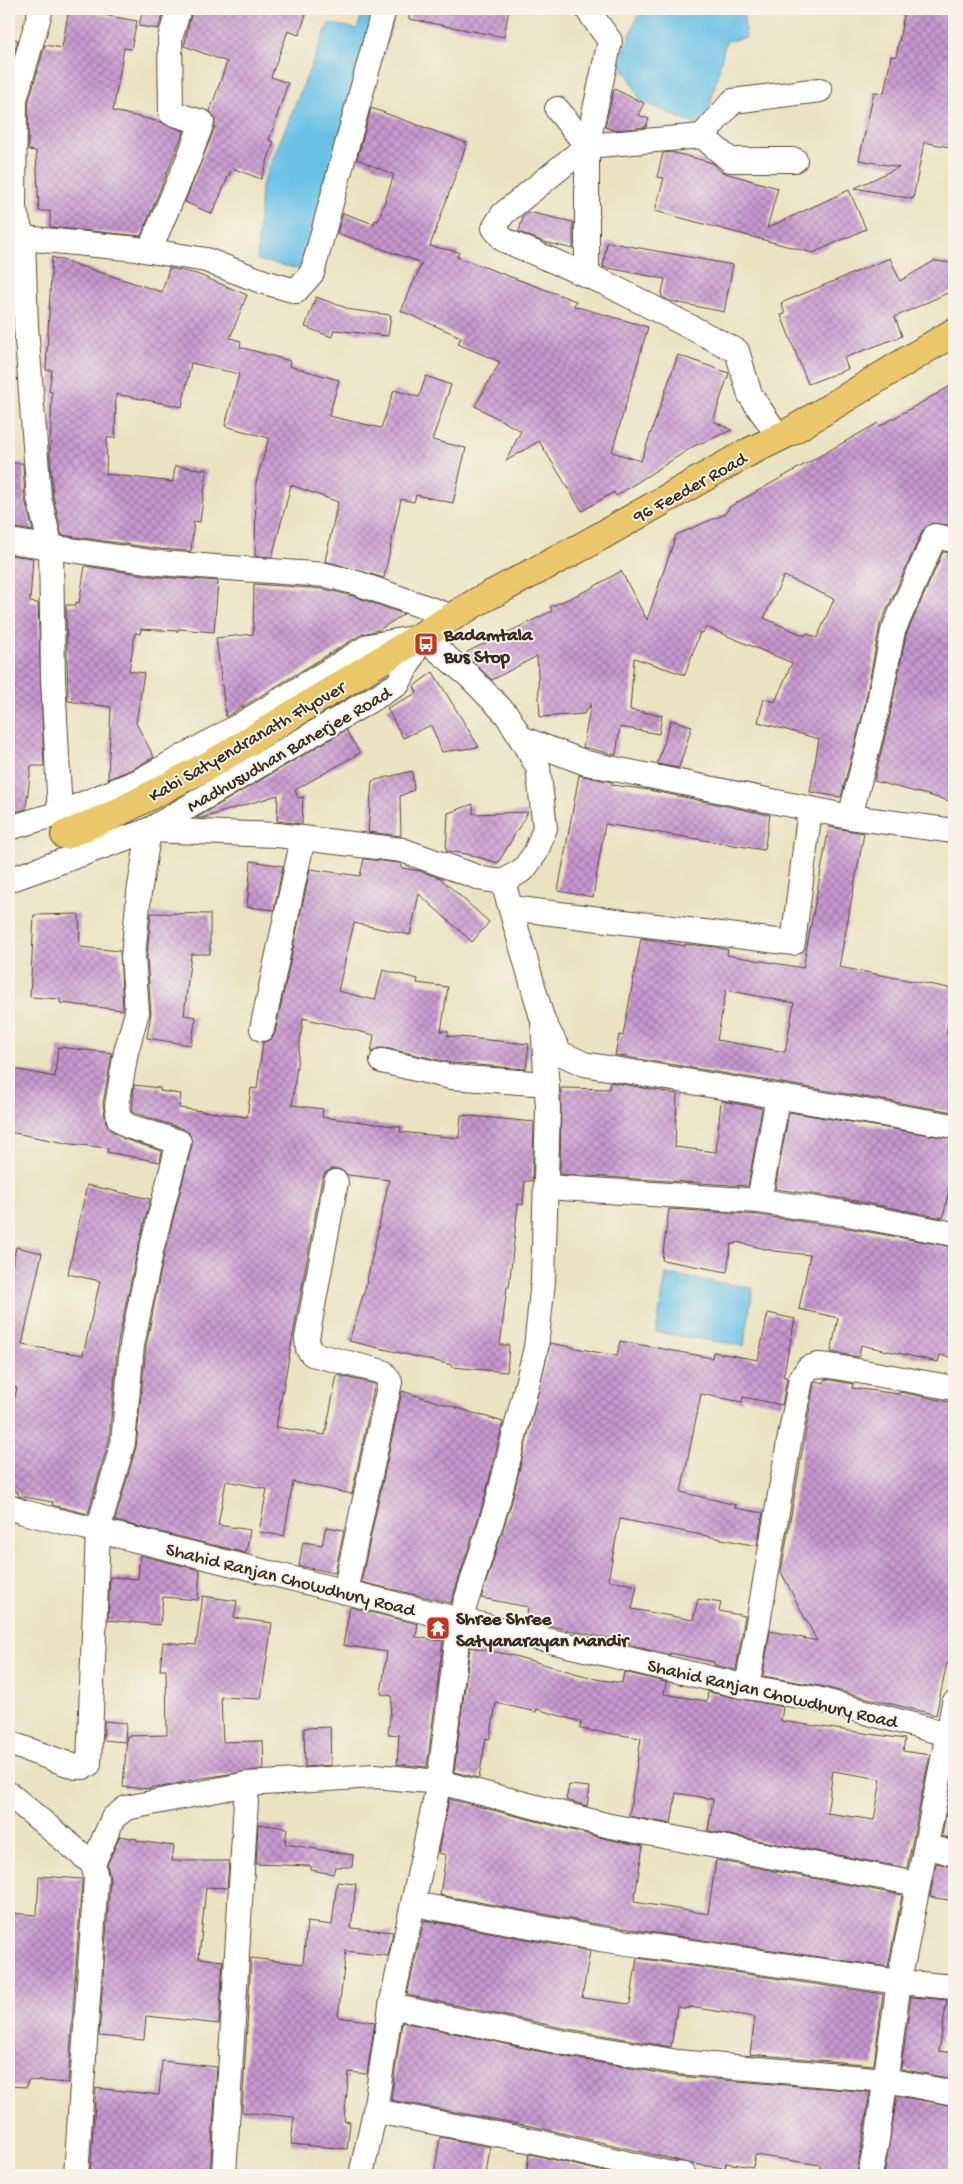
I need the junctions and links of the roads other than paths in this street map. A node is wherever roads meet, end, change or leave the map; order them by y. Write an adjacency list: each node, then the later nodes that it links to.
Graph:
1 (41, 9): 10 (street)
2 (179, 9): 11 (street)
3 (384, 9): 11 (street)
4 (587, 9): 8 (street)
5 (820, 90): 7 (street)
6 (557, 109): 8 (street)
7 (702, 136): 8 (street); 9 (street)
8 (587, 146): 12 (street); 12 (street)
9 (795, 160)
10 (23, 238): 11 (street); 17 (street)
11 (149, 251)
12 (587, 276): 14 (street)
13 (954, 332): 14 (main road, 96 Feeder Road)
14 (779, 437): 18 (main road, 96 Feeder Road)
15 (954, 540): 22 (street)
16 (9, 541): 17 (street)
17 (51, 548): 18 (street); 23 (street)
18 (453, 617): 19 (main road, 96 Feeder Road)
19 (422, 637): 20 (street); 23 (main road, Kabi Satyendranath Flyover); 23 (street); 25 (street, Madhusudhan Banerjee Road)
20 (521, 738): 21 (street); 29 (street)
21 (810, 809): 22 (street); 30 (street)
22 (850, 817): 26 (street)
23 (62, 824): 24 (street)
24 (9, 828)
25 (149, 830): 27 (street); 28 (street, Madhusudhan Banerjee Road); 43 (street)
26 (954, 830)
27 (303, 838): 29 (street); 32 (street)
28 (9, 880)
29 (503, 882): 30 (street)
30 (511, 908): 31 (street)
31 (543, 1021): 34 (street); 35 (street)
32 (262, 1029)
33 (382, 1061): 34 (street)
34 (547, 1084): 38 (street)
35 (778, 1097): 36 (street); 39 (street)
36 (954, 1126)
37 (336, 1182): 44 (street)
38 (546, 1187): 39 (street); 45 (street)
39 (759, 1201): 40 (street)
40 (954, 1234)
41 (954, 1388): 46 (street)
42 (9, 1507): 43 (street, Shahid Ranjan Chowdhury Road)
43 (98, 1530): 44 (street, Shahid Ranjan Chowdhury Road); 49 (street)
44 (345, 1592): 45 (street, Shahid Ranjan Chowdhury Road)
45 (460, 1620): 46 (street, Shahid Ranjan Chowdhury Road); 50 (street)
46 (747, 1687): 48 (street, Shahid Ranjan Chowdhury Road)
47 (954, 1703): 48 (street)
48 (951, 1735): 53 (street)
49 (9, 1744)
50 (439, 1782): 51 (street); 56 (street); 57 (street)
51 (247, 1784): 55 (street); 65 (street)
52 (9, 1794): 55 (street)
53 (927, 1846): 54 (street); 56 (street)
54 (954, 1854)
55 (93, 1864): 64 (street)
56 (918, 1884): 58 (street)
57 (414, 1904): 58 (street); 60 (street)
58 (899, 1982): 59 (street); 61 (street)
59 (954, 1987)
60 (391, 2006): 61 (street); 63 (street)
61 (886, 2080): 62 (street); 68 (street)
62 (954, 2093)
63 (375, 2112): 66 (street); 67 (street)
64 (76, 2175)
65 (224, 2175)
66 (361, 2175)
67 (684, 2175)
68 (870, 2175)

